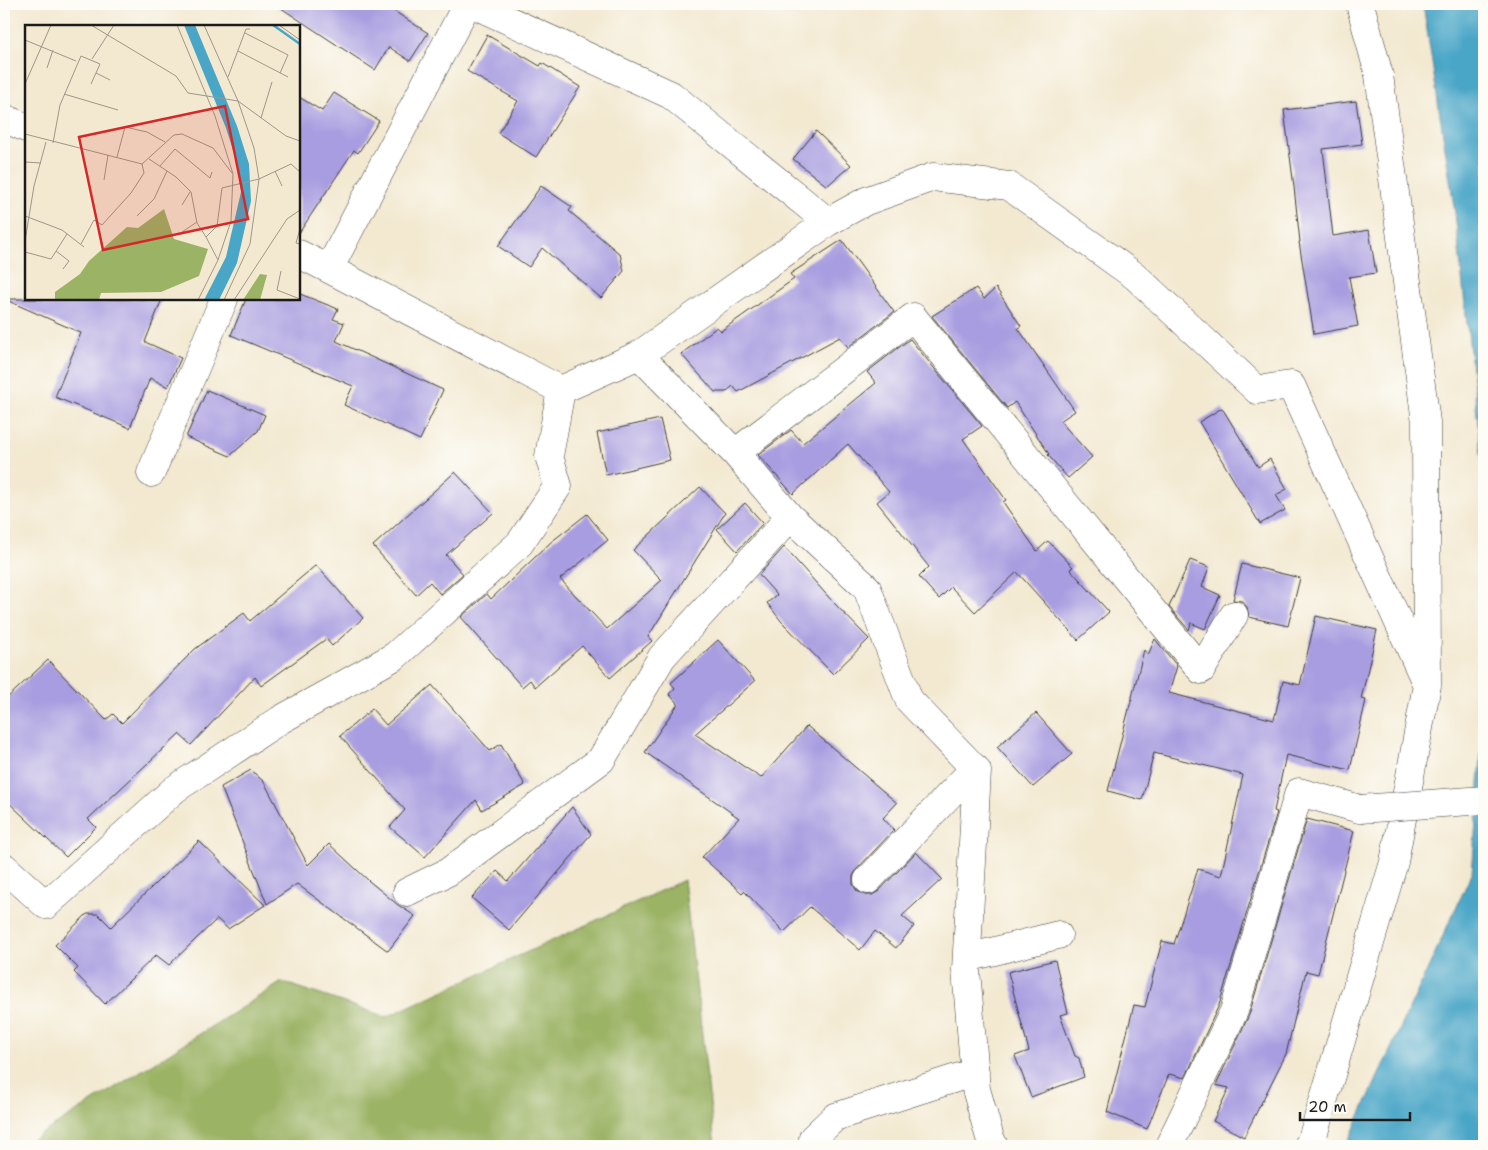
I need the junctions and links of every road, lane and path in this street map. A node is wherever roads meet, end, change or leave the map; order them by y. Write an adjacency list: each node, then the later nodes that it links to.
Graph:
1 (467, 4): 8 (street)
2 (473, 4): 6 (street)
3 (1360, 4): 16 (street)
4 (4, 118): 5 (street)
5 (25, 128)
6 (828, 222): 10 (street); 16 (street)
7 (300, 254): 8 (street)
8 (329, 269): 11 (street)
9 (224, 300): 13 (street)
10 (640, 355): 11 (street); 12 (street)
11 (561, 390): 19 (street)
12 (735, 453): 14 (street); 15 (street)
13 (151, 473)
14 (790, 518): 17 (street); 21 (street)
15 (1234, 615)
16 (1427, 685): 28 (street)
17 (975, 768): 20 (street); 23 (street)
18 (1484, 800): 27 (street, bridge)
19 (4, 867)
20 (868, 880)
21 (407, 892)
22 (1058, 935): 23 (street)
23 (967, 958): 24 (street)
24 (975, 1072): 25 (street); 26 (street)
25 (813, 1138)
26 (994, 1146)
27 (1169, 1146)
28 (1308, 1146)

